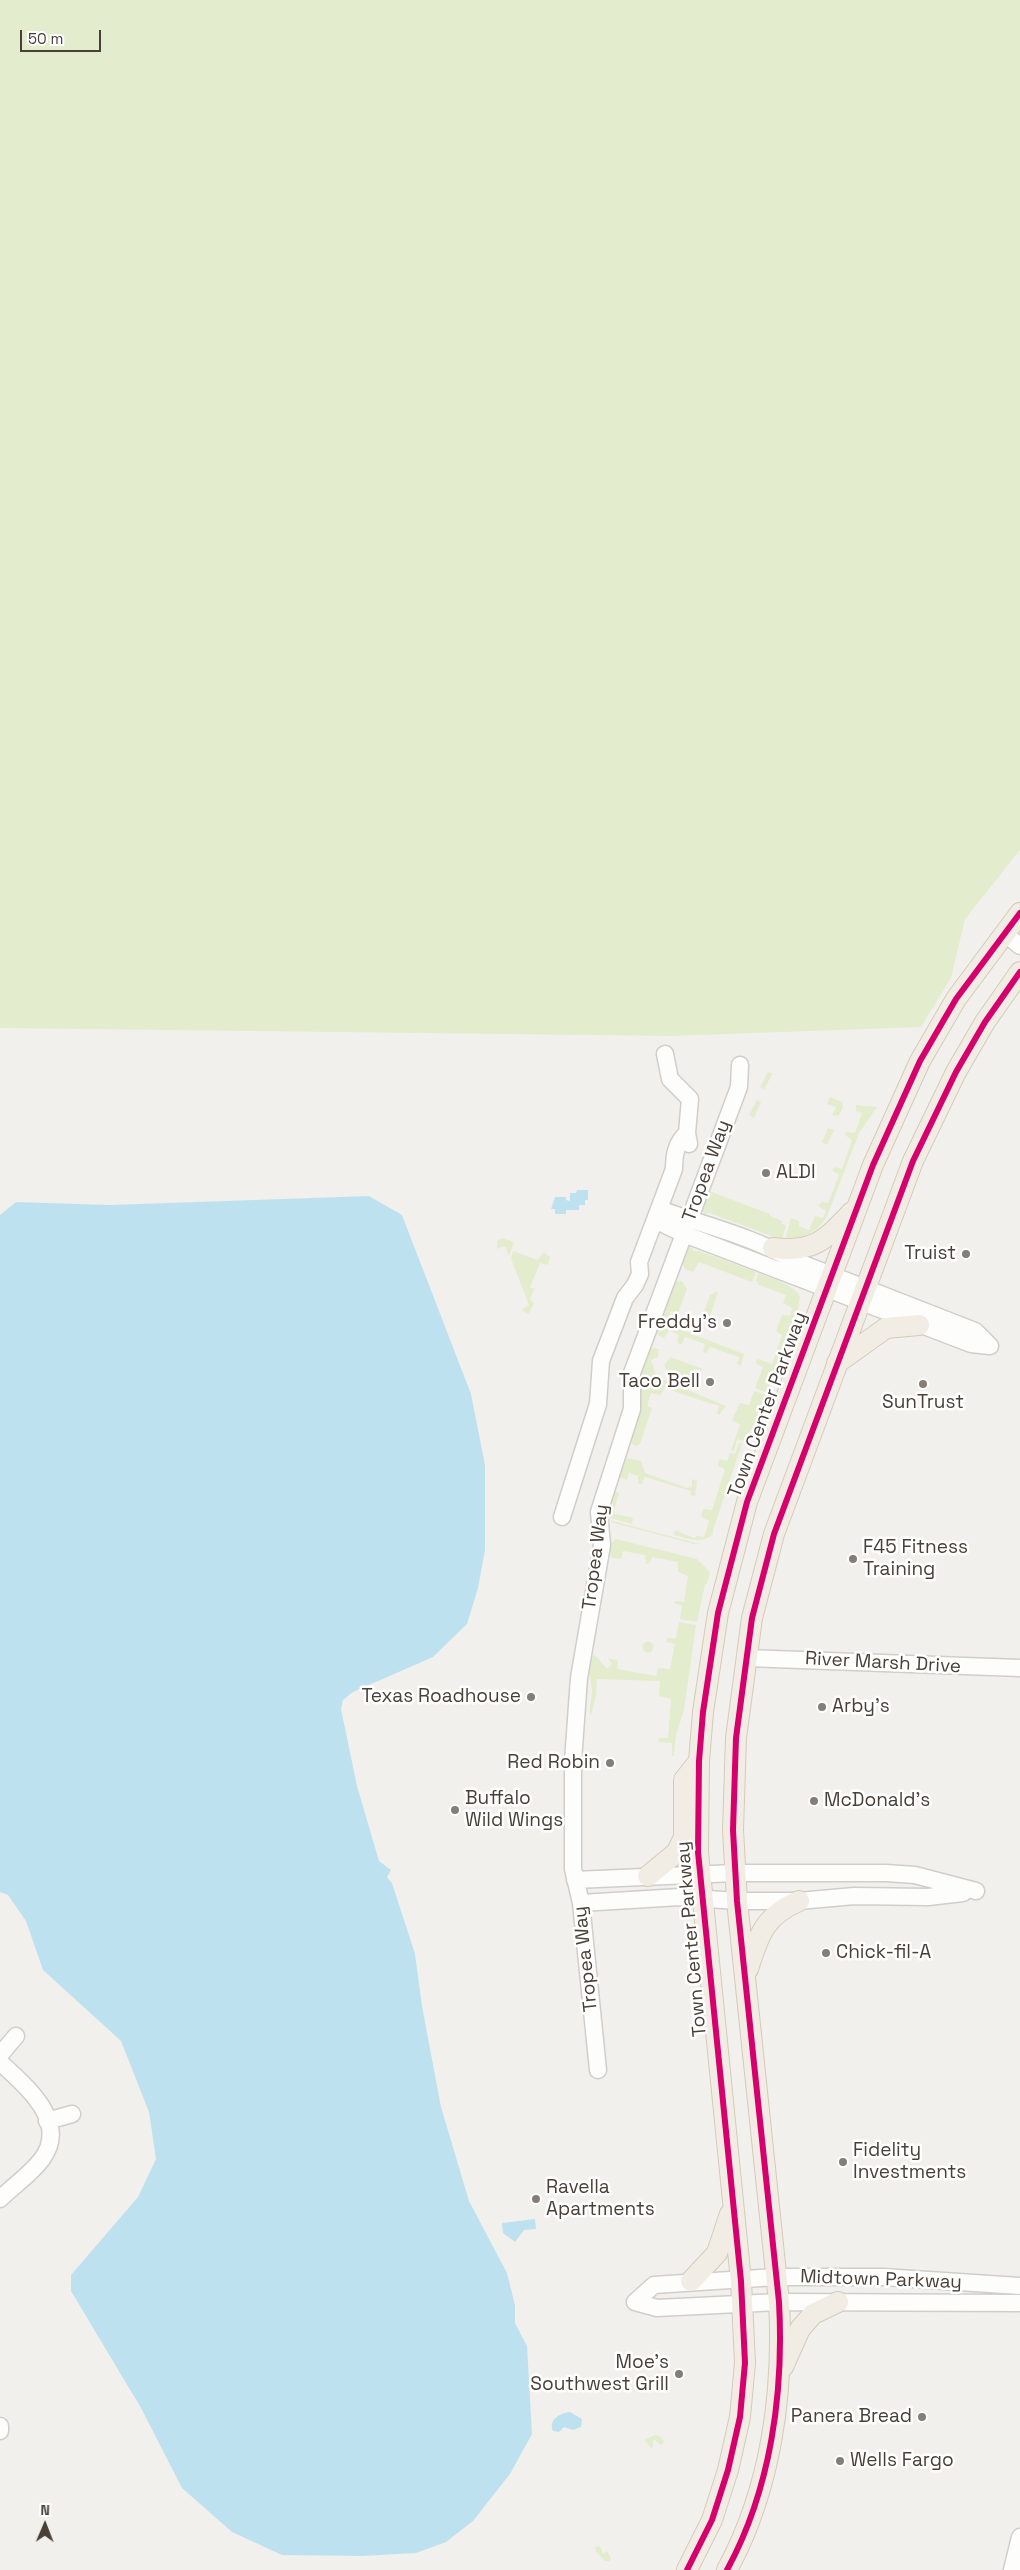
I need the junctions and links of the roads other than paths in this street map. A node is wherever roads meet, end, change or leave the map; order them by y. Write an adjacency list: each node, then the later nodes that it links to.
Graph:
1 (1020, 913): 2 (main road, Town Center Parkway)
2 (1004, 933): 3 (street); 9 (main road, Town Center Parkway)
3 (1020, 946)
4 (1020, 972): 6 (main road)
5 (1020, 996): 6 (main road)
6 (985, 1022): 15 (main road)
7 (665, 1054): 10 (street)
8 (740, 1065): 11 (street, Tropea Way)
9 (857, 1207): 13 (main road); 14 (main road, Town Center Parkway)
10 (657, 1214): 11 (street); 12 (street); 18 (street)
11 (690, 1218): 12 (street, Tropea Way); 13 (street)
12 (684, 1234): 14 (street); 25 (street, Tropea Way)
13 (773, 1248): 14 (street)
14 (829, 1282): 15 (street); 21 (main road, Town Center Parkway)
15 (863, 1295): 16 (street); 16 (street); 17 (main road)
16 (919, 1325): 17 (main road)
17 (836, 1363): 19 (main road)
18 (562, 1517)
19 (746, 1658): 20 (street, River Marsh Drive); 22 (main road)
20 (1020, 1668)
21 (699, 1761): 23 (main road); 24 (main road, Town Center Parkway)
22 (735, 1873): 24 (street); 27 (main road); 28 (street)
23 (648, 1876): 24 (street); 25 (street)
24 (700, 1876): 26 (main road, Town Center Parkway)
25 (575, 1880): 29 (street, Tropea Way)
26 (702, 1900): 27 (street); 29 (street); 38 (main road, Town Center Parkway)
27 (737, 1901): 28 (street); 30 (main road)
28 (799, 1901): 30 (main road)
29 (581, 1903): 34 (street, Tropea Way)
30 (745, 1978): 39 (main road)
31 (16, 2036): 32 (street)
32 (0, 2055)
33 (0, 2062): 36 (street)
34 (598, 2070)
35 (72, 2114): 36 (street)
36 (47, 2121): 37 (street)
37 (0, 2199)
38 (733, 2203): 40 (main road); 41 (main road, Town Center Parkway)
39 (776, 2277): 41 (street, Midtown Parkway); 42 (street, Midtown Parkway); 43 (main road)
40 (691, 2281): 41 (street, Midtown Parkway); 45 (street, Midtown Parkway)
41 (742, 2281): 45 (main road, Town Center Parkway)
42 (1020, 2286)
43 (779, 2302): 44 (street, Midtown Parkway); 45 (street, Midtown Parkway); 47 (main road)
44 (838, 2302): 46 (street, Midtown Parkway); 47 (main road)
45 (743, 2303): 51 (main road, Town Center Parkway)
46 (1020, 2303)
47 (780, 2376): 52 (main road)
48 (0, 2426): 49 (street)
49 (0, 2431)
50 (1020, 2536): 53 (street)
51 (687, 2570)
52 (727, 2570)
53 (1012, 2570)

